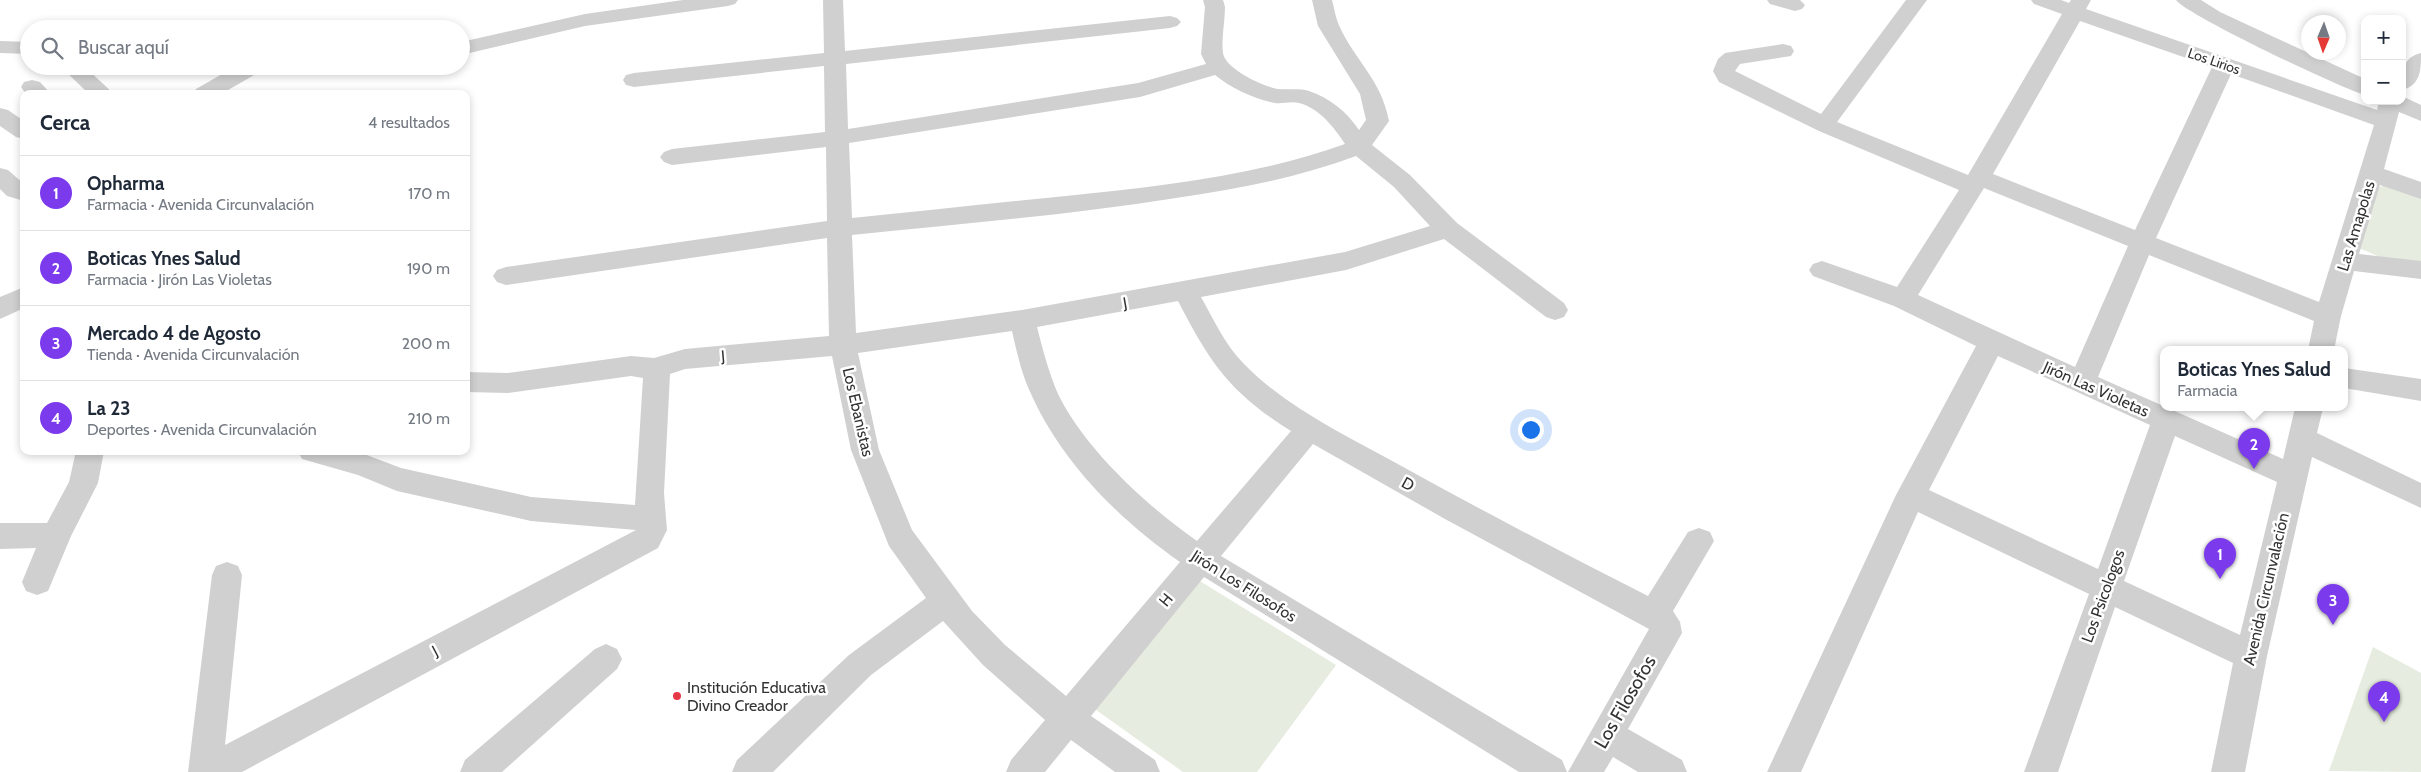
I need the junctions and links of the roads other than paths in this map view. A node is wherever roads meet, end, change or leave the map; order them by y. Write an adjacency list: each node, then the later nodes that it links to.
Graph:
1 (728, 0): 9 (street)
2 (833, 0): 15 (street, Los Ebanistas)
3 (1213, 0): 18 (street)
4 (1322, 0): 32 (street)
5 (1917, 0): 29 (street)
6 (2041, 0): 8 (street, Los Lirios)
7 (2186, 0): 23 (street)
8 (2078, 6): 17 (street, Los Lirios); 35 (street)
9 (586, 10): 11 (street)
10 (1170, 22): 15 (street)
11 (470, 46)
12 (0, 47): 13 (street)
13 (20, 48)
14 (1783, 51): 35 (street)
15 (835, 58): 22 (street); 31 (street, Los Ebanistas)
16 (2421, 60): 21 (street)
17 (2225, 64): 26 (street, Los Lirios); 39 (street)
18 (1218, 68): 31 (street); 32 (street)
19 (81, 75): 24 (street)
20 (237, 75): 25 (street)
21 (2406, 78)
22 (634, 80)
23 (2361, 86)
24 (98, 90)
25 (211, 90)
26 (2390, 108): 27 (street, Los Lirios); 34 (street, Las Amapolas)
27 (2421, 114)
28 (0, 115): 30 (street)
29 (1832, 116)
30 (20, 129)
31 (836, 138): 33 (street); 37 (street, Los Ebanistas)
32 (1359, 147): 37 (street); 38 (street)
33 (672, 157)
34 (2372, 173): 36 (street); 40 (street, Las Amapolas)
35 (1976, 182): 39 (street); 46 (street)
36 (2421, 191)
37 (840, 228): 43 (street); 52 (street, Los Ebanistas)
38 (1448, 229): 44 (street, J); 48 (street)
39 (2142, 242): 49 (street); 57 (street)
40 (2346, 261): 42 (street); 49 (street, Las Amapolas)
41 (1822, 270): 46 (street, Jirón Las Violetas)
42 (2421, 270)
43 (506, 276)
44 (1186, 292): 50 (street, J); 61 (street, D)
45 (20, 298): 47 (street)
46 (1903, 299): 51 (street, Jirón Las Violetas)
47 (0, 309)
48 (1555, 310)
49 (2328, 316): 53 (street, Las Amapolas)
50 (1022, 320): 52 (street, J); 72 (street, Jirón Los Filosofos)
51 (1992, 342): 57 (street, Jirón Las Violetas); 66 (street)
52 (844, 345): 54 (street, J); 76 (street, Los Ebanistas)
53 (2322, 346)
54 (656, 368): 56 (street); 68 (street, J)
55 (2348, 379): 58 (street)
56 (470, 382)
57 (2082, 382): 60 (street, Jirón Las Violetas)
58 (2421, 390)
59 (2308, 411): 62 (street, Avenida Circunvalación)
60 (2166, 420): 65 (street, Jirón Las Violetas); 75 (street, Los Psicologos)
61 (1309, 428): 72 (street, H); 77 (street, D)
62 (2302, 439): 65 (street, Avenida Circunvalación); 67 (street)
63 (89, 455): 69 (street)
64 (327, 455): 68 (street)
65 (2292, 476): 78 (street, Avenida Circunvalación)
66 (1911, 495): 75 (street); 90 (street)
67 (2421, 496)
68 (650, 520): 82 (street, J)
69 (56, 535): 70 (street); 74 (street)
70 (0, 536)
71 (1699, 541): 77 (street, Los Filosofos)
72 (1200, 559): 80 (street, H); 87 (street, Jirón Los Filosofos)
73 (227, 575): 82 (street)
74 (37, 582)
75 (2106, 588): 78 (street); 91 (street, Los Psicologos)
76 (946, 601): 80 (street, Los Ebanistas); 84 (street)
77 (1660, 624): 81 (street, Los Filosofos)
78 (2251, 656): 92 (street, Avenida Circunvalación)
79 (606, 660): 83 (street)
80 (1068, 719): 85 (street, H); 86 (street, Los Ebanistas)
81 (1607, 735): 88 (street, Los Filosofos); 89 (street)
82 (207, 772)
83 (478, 772)
84 (749, 772)
85 (1023, 772)
86 (1143, 772)
87 (1550, 772)
88 (1585, 772)
89 (1670, 772)
90 (1784, 772)
91 (2041, 772)
92 (2228, 772)

